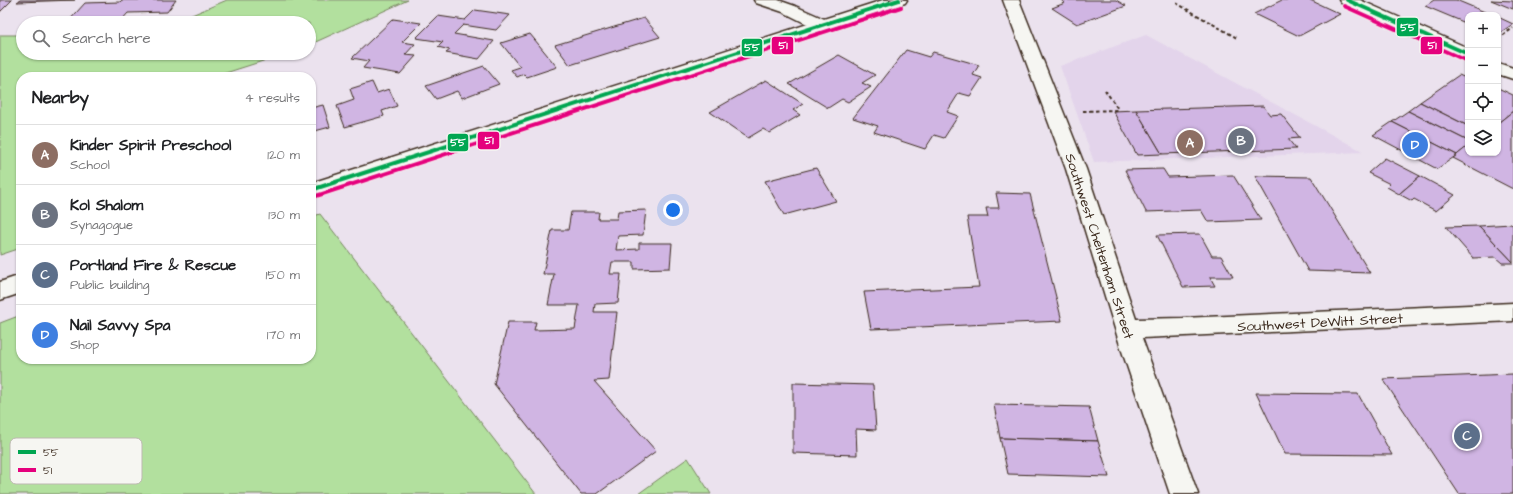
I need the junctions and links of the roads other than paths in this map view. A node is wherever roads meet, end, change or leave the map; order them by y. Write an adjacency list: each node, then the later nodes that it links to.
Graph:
1 (762, 0): 5 (street)
2 (899, 0): 5 (street)
3 (1010, 0): 13 (street, Southwest Cheltenham Street)
4 (1347, 0): 6 (street)
5 (823, 25): 9 (street)
6 (1465, 53)
7 (1501, 69): 8 (street)
8 (1513, 74)
9 (316, 188)
10 (16, 286): 11 (street)
11 (0, 291)
12 (1513, 312): 13 (street, Southwest DeWitt Street)
13 (1127, 329): 14 (street, Southwest Cheltenham Street)
14 (1184, 494)

